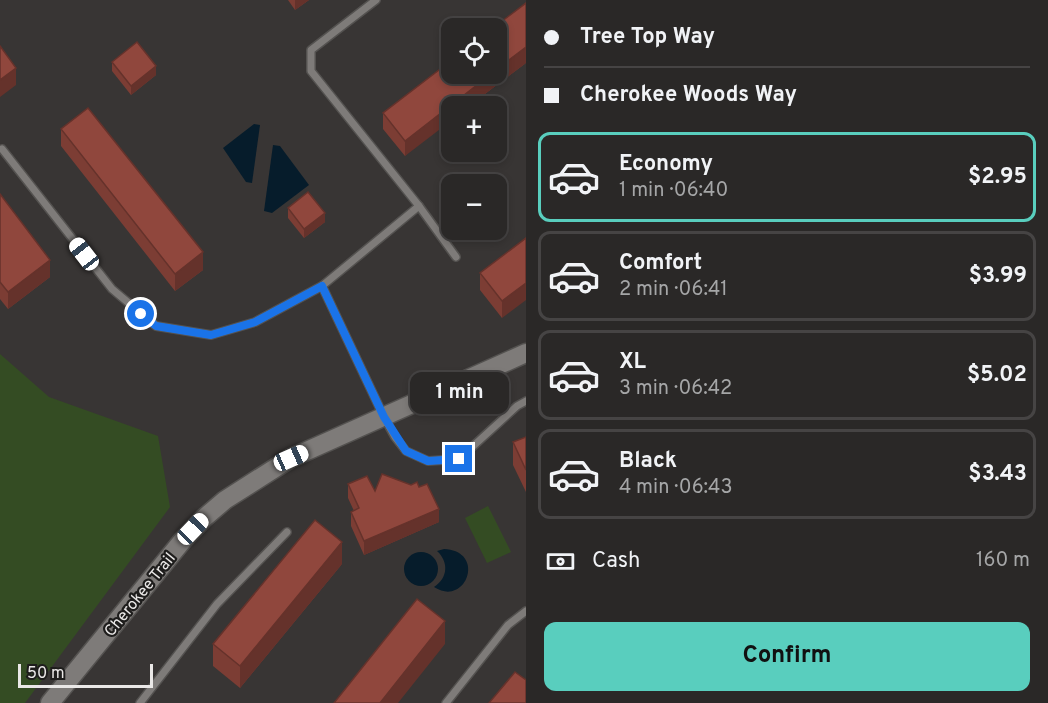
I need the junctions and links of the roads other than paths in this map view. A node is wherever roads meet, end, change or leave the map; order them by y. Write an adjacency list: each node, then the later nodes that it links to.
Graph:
1 (376, 0): 3 (lane)
2 (2, 149): 5 (lane)
3 (419, 206): 4 (lane); 5 (lane)
4 (456, 257)
5 (322, 286): 8 (lane)
6 (526, 353): 8 (street, Cherokee Trail)
7 (526, 401): 8 (lane)
8 (384, 417): 11 (street, Cherokee Trail)
9 (287, 532): 12 (lane)
10 (526, 611): 13 (lane)
11 (50, 703)
12 (140, 703)
13 (446, 703)

